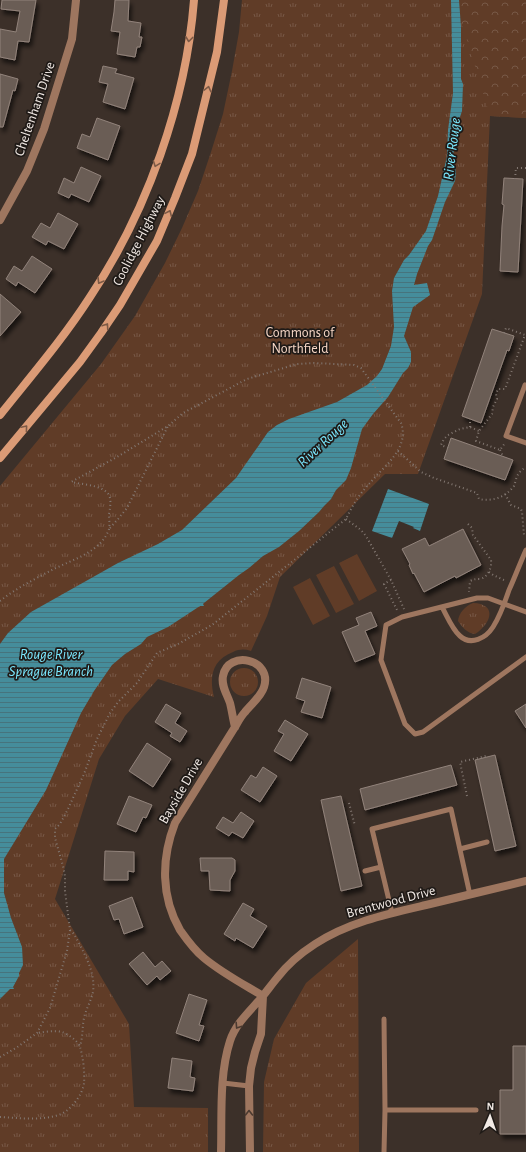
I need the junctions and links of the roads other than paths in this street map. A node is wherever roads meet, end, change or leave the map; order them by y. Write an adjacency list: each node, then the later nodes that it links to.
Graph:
1 (76, 0): 4 (street, Cheltenham Drive)
2 (194, 0): 6 (main road, Coolidge Highway, one-way to 6)
3 (224, 0): 8 (main road, Coolidge Highway, one-way to 3)
4 (0, 220)
5 (526, 386): 7 (lane)
6 (0, 415)
7 (526, 443)
8 (0, 458)
9 (526, 550): 10 (lane)
10 (504, 604): 11 (lane); 11 (lane); 12 (lane)
11 (442, 607): 13 (lane)
12 (526, 612)
13 (526, 657)
14 (235, 727): 14 (street, Bayside Drive); 22 (street, Bayside Drive)
15 (487, 842): 16 (lane)
16 (460, 849): 17 (lane); 20 (lane)
17 (381, 867): 18 (lane); 21 (lane)
18 (365, 871)
19 (526, 882): 20 (street, Brentwood Drive)
20 (470, 894): 21 (street, Brentwood Drive)
21 (392, 913): 22 (street, Brentwood Drive)
22 (263, 996): 24 (street, Brentwood Drive, one-way to 24); 25 (street)
23 (384, 1019): 26 (lane)
24 (223, 1083): 25 (lane); 28 (street, Brentwood Drive)
25 (249, 1086): 29 (street, one-way to 25)
26 (385, 1110): 27 (lane); 30 (lane)
27 (476, 1110)
28 (221, 1152)
29 (250, 1152)
30 (384, 1152)

